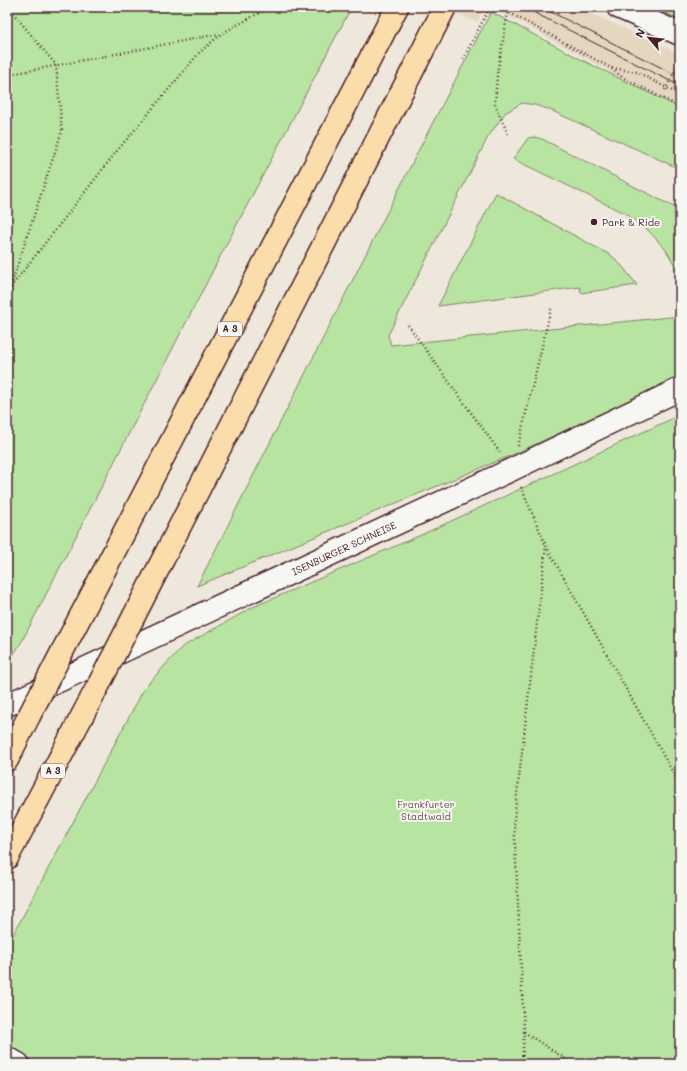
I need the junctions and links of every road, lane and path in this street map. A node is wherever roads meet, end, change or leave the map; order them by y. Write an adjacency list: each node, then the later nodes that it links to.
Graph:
1 (8, 7): 13 (path)
2 (270, 7): 9 (path)
3 (397, 7): 28 (highway, A 3, bridge)
4 (490, 7): 11 (path)
5 (495, 7): 8 (path)
6 (618, 7): 10 (main road)
7 (443, 11): 30 (highway, A 3, bridge)
8 (508, 12): 14 (path); 19 (path)
9 (221, 34): 13 (path); 20 (path)
10 (680, 34)
11 (464, 59)
12 (679, 63): 16 (path)
13 (56, 65): 15 (path); 20 (path)
14 (612, 68): 16 (path); 18 (path)
15 (7, 74)
16 (666, 89): 17 (path)
17 (680, 94)
18 (680, 107)
19 (508, 134)
20 (8, 288): 21 (path)
21 (7, 293)
22 (550, 309): 25 (path)
23 (408, 325): 25 (path)
24 (680, 389): 25 (main road, ISENBURGER SCHNEISE)
25 (513, 469): 26 (path); 27 (main road, ISENBURGER SCHNEISE)
26 (546, 546): 29 (path); 31 (path)
27 (7, 705)
28 (7, 760)
29 (680, 785)
30 (7, 858)
31 (524, 1032): 34 (path); 35 (path)
32 (7, 1058): 33 (main road)
33 (18, 1064)
34 (522, 1064)
35 (573, 1064)

